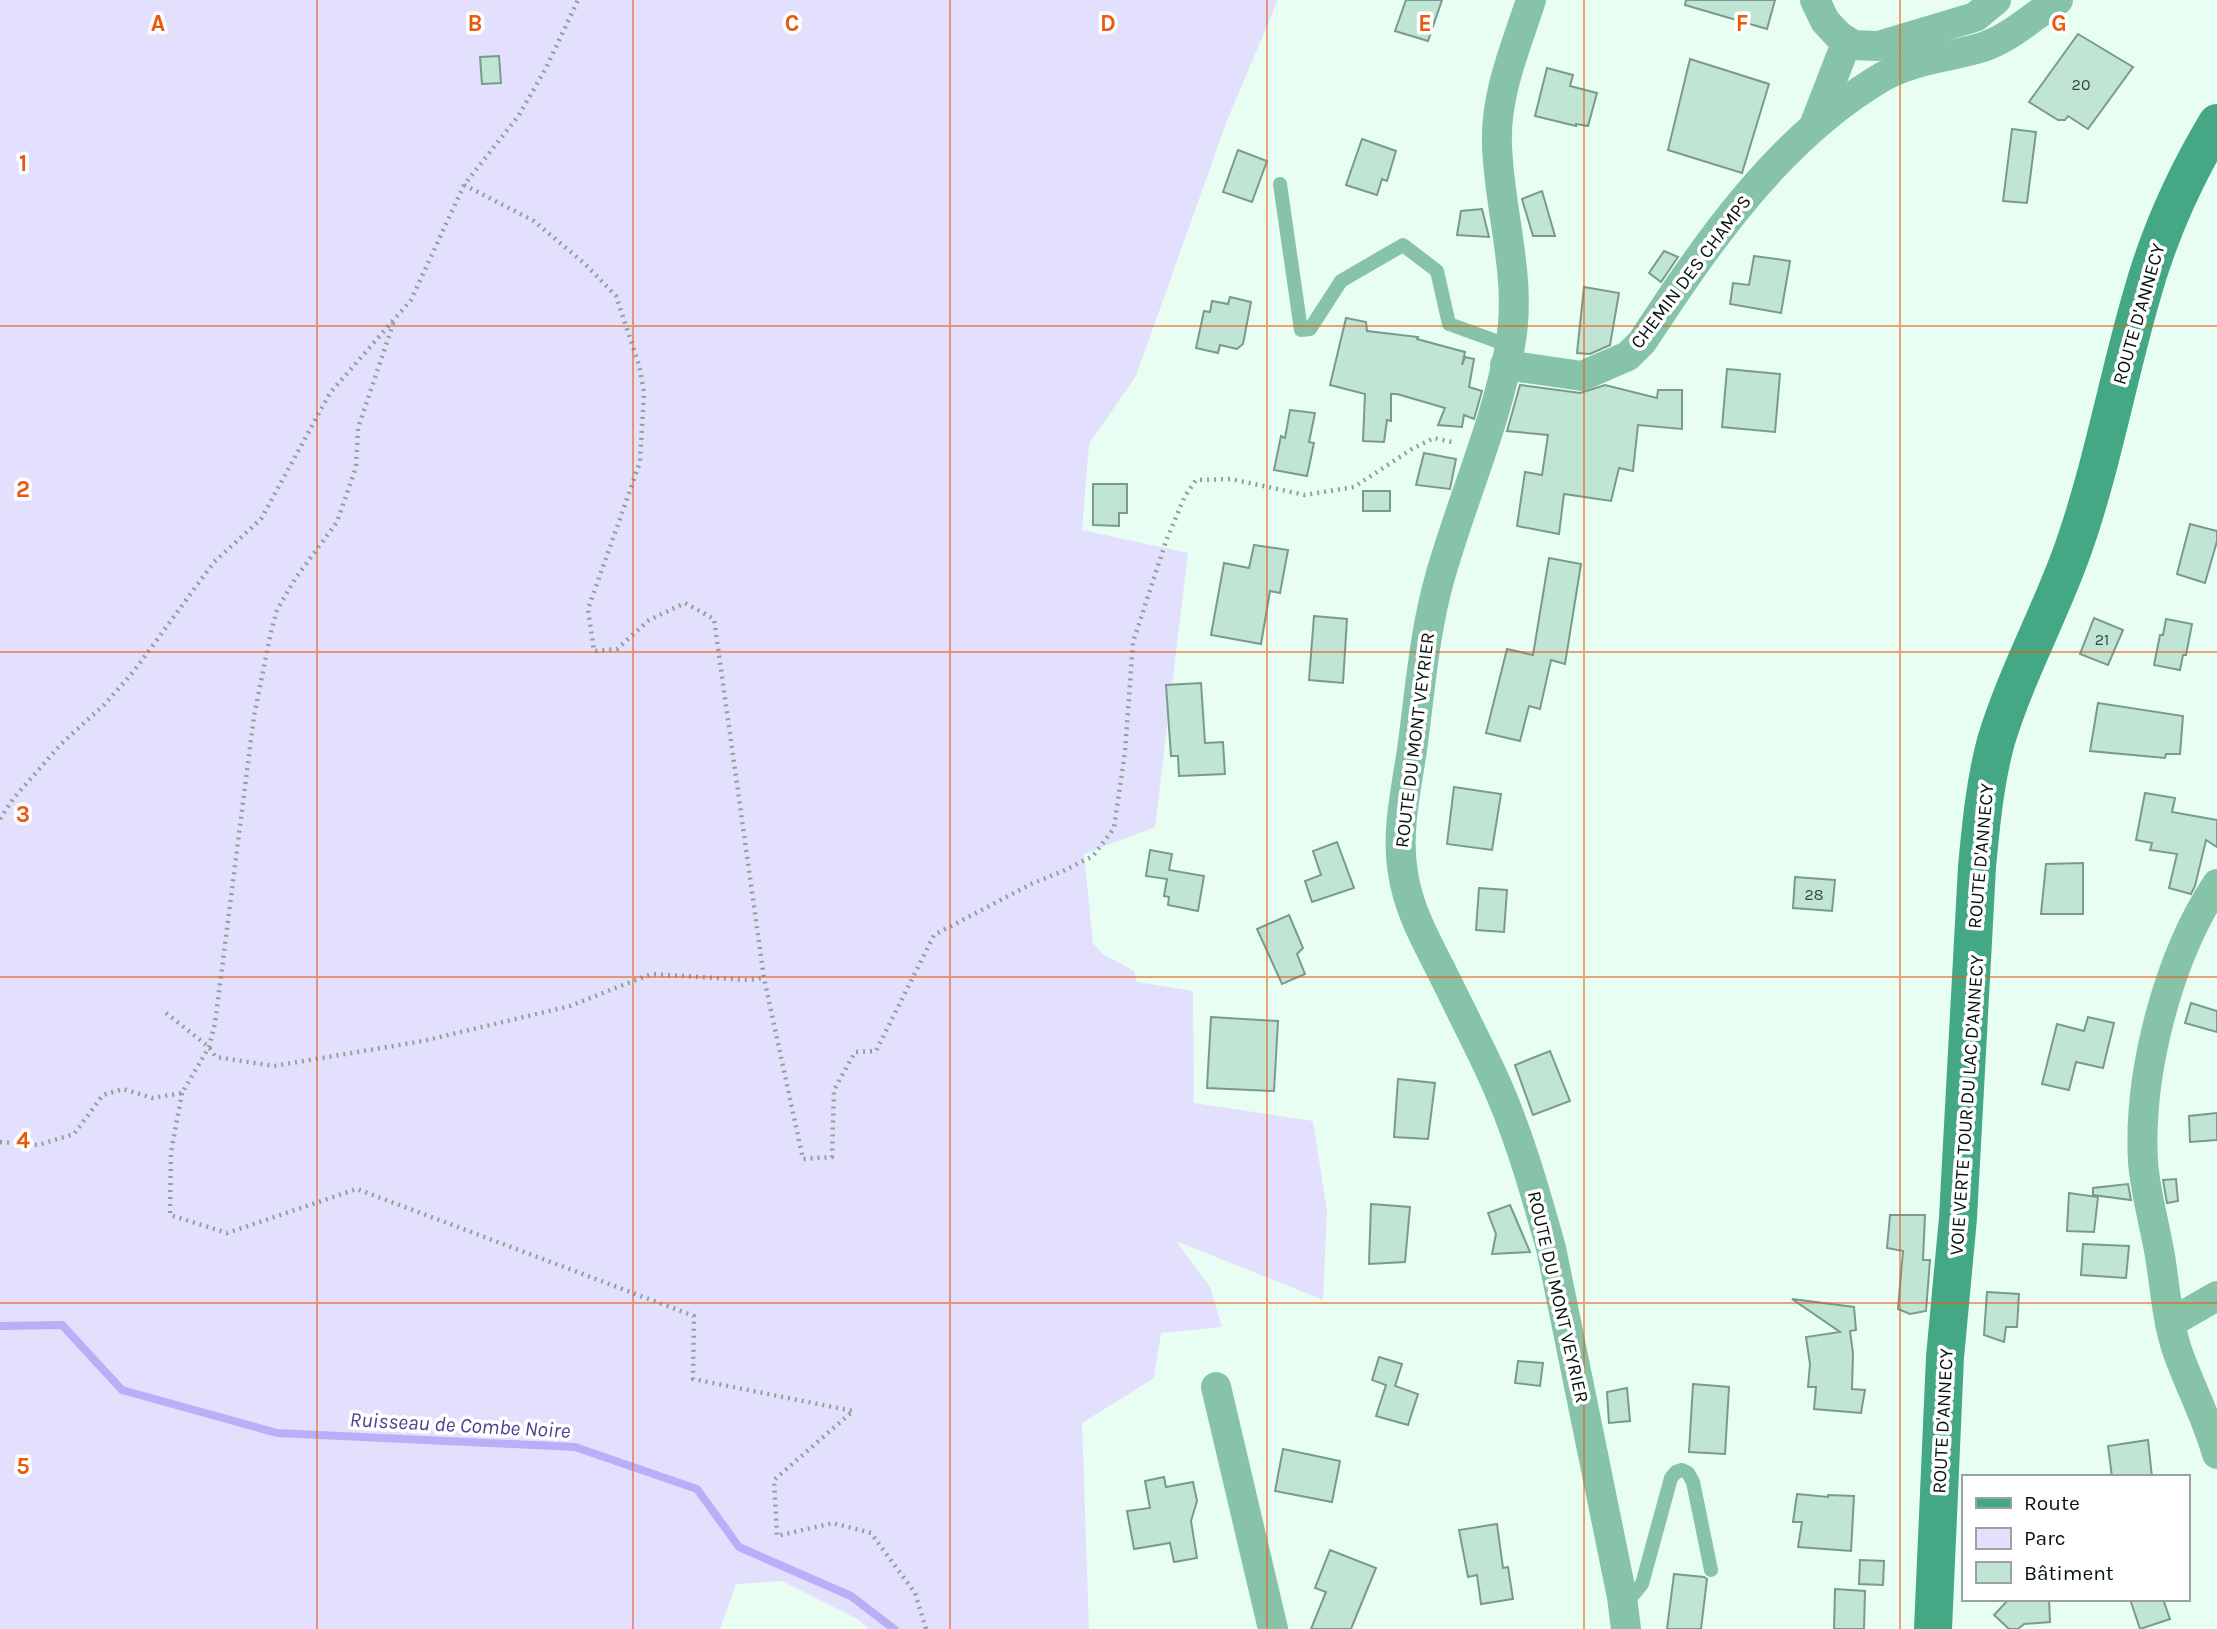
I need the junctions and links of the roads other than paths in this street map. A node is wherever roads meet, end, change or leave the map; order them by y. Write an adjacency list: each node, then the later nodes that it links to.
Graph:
1 (1531, 0): 9 (street, ROUTE DU MONT VEYRIER)
2 (1815, 0): 5 (street)
3 (1996, 0): 5 (street)
4 (2058, 0): 7 (street, CHEMIN DES CHAMPS)
5 (1847, 41): 7 (street, CHEMIN DES CHAMPS)
6 (2217, 123): 19 (main road, ROUTE D'ANNECY)
7 (1814, 126): 9 (street, CHEMIN DES CHAMPS)
8 (1280, 184): 9 (lane)
9 (1507, 356): 16 (street, ROUTE DU MONT VEYRIER)
10 (2217, 884): 12 (street)
11 (2217, 1296): 12 (street)
12 (2170, 1323): 14 (street)
13 (1216, 1387): 17 (street)
14 (2217, 1454)
15 (1711, 1570): 16 (lane)
16 (1622, 1597): 18 (street, ROUTE DU MONT VEYRIER)
17 (1273, 1629)
18 (1626, 1629)
19 (1933, 1629)

